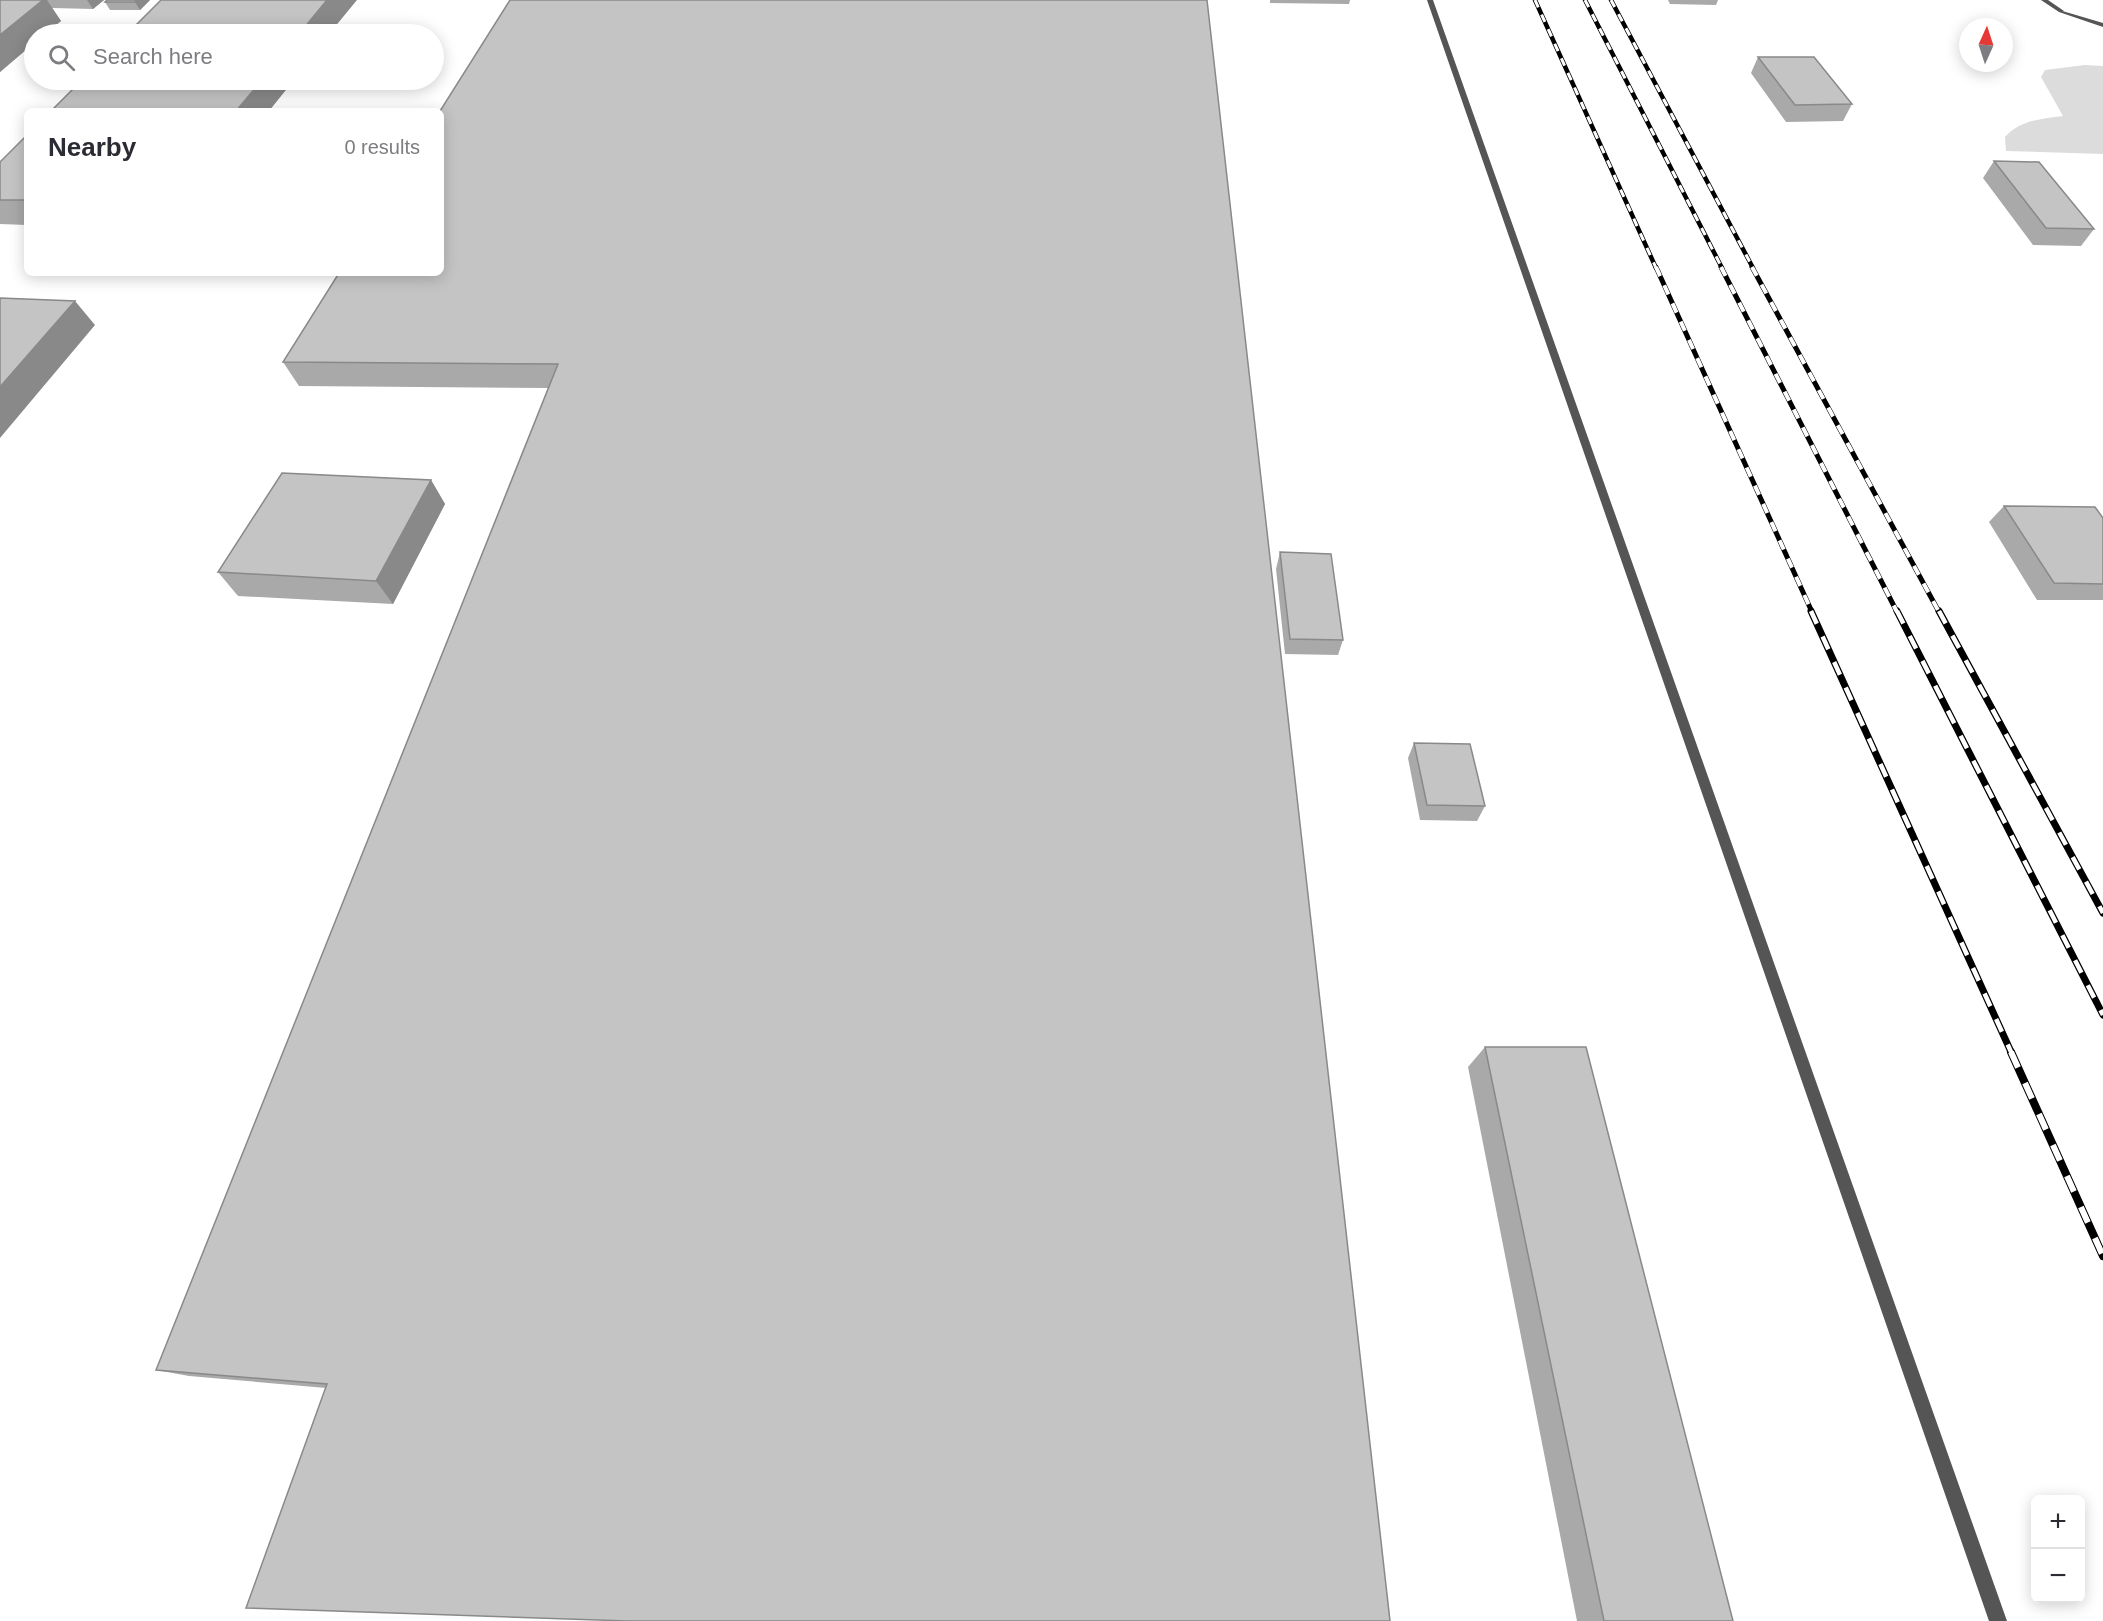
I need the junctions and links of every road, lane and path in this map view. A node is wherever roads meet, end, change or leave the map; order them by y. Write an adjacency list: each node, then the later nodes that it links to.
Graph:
1 (1430, 0): 4 (street)
2 (2044, 0): 3 (street)
3 (2103, 25)
4 (1998, 1621)

